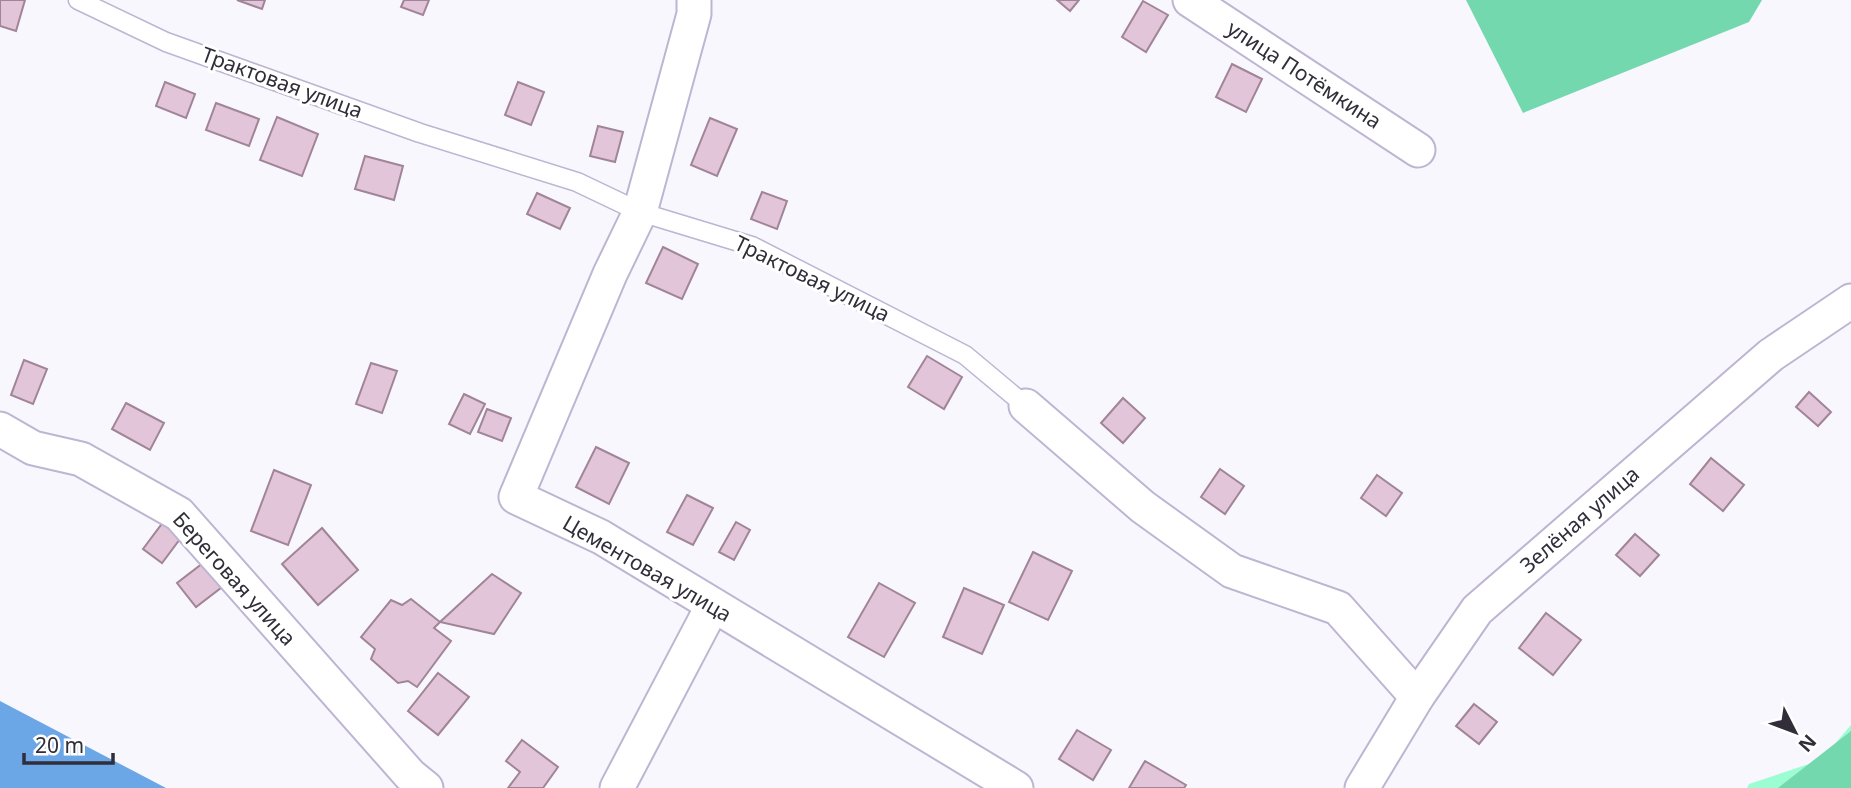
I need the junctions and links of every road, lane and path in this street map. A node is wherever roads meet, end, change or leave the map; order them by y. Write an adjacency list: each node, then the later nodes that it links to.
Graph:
1 (78, 0): 5 (lane, Трактовая улица)
2 (694, 0): 5 (street, Цементовая улица)
3 (1190, 0): 4 (street, улица Потёмкина)
4 (1418, 150)
5 (640, 212): 7 (lane, Трактовая улица); 9 (street, Цементовая улица)
6 (1851, 301): 10 (street, Зелёная улица)
7 (1026, 406): 10 (street, Трактовая улица)
8 (0, 429): 11 (street, Береговая улица)
9 (712, 607): 12 (street); 13 (street, Цементовая улица)
10 (1417, 697): 14 (street, Зелёная улица)
11 (426, 788)
12 (617, 788)
13 (1016, 788)
14 (1362, 788)

